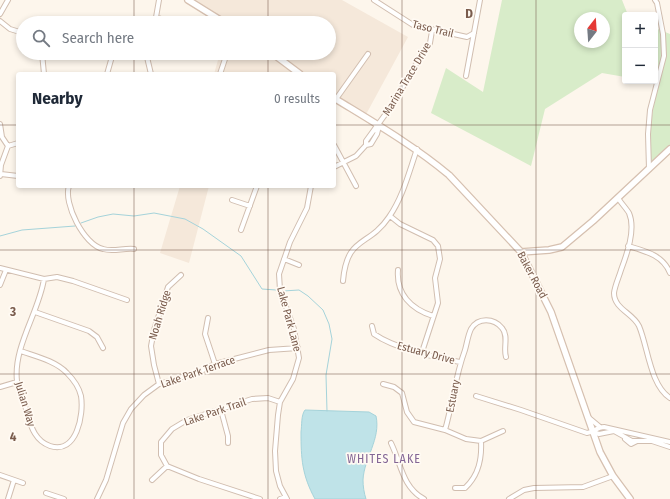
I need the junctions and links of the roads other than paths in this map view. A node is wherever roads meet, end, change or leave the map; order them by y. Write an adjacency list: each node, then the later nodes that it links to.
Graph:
1 (8, 0): 9 (street)
2 (159, 0): 10 (street)
3 (188, 0): 11 (main road)
4 (374, 0): 8 (street, Taso Trail)
5 (386, 0): 8 (street)
6 (480, 0): 15 (street)
7 (655, 0): 39 (street)
8 (382, 6): 13 (street, Taso Trail)
9 (0, 14)
10 (156, 16)
11 (214, 16)
12 (0, 21): 14 (street)
13 (432, 30): 15 (street, Taso Trail); 31 (street, Marina Trace Drive)
14 (16, 31)
15 (474, 33): 27 (street)
16 (368, 54): 28 (street)
17 (43, 60): 22 (street)
18 (111, 60): 23 (street)
19 (148, 60): 24 (street)
20 (225, 60): 25 (street)
21 (281, 60): 26 (main road)
22 (44, 72)
23 (108, 72)
24 (151, 72)
25 (221, 72)
26 (297, 72)
27 (466, 76)
28 (336, 98)
29 (336, 100): 31 (main road, Baker Road)
30 (0, 124): 33 (street)
31 (379, 126): 35 (main road, Baker Road); 37 (street)
32 (16, 144): 33 (street)
33 (8, 146): 40 (street)
34 (336, 148): 37 (street)
35 (417, 149): 49 (street); 53 (main road, Baker Road)
36 (670, 149): 39 (main road)
37 (344, 162): 38 (street); 42 (street)
38 (336, 166)
39 (649, 169): 46 (main road)
40 (0, 175): 41 (street)
41 (16, 176)
42 (356, 186)
43 (68, 188): 52 (street)
44 (256, 188): 48 (street)
45 (311, 188): 54 (street, Lake Park Lane)
46 (618, 198): 51 (street); 53 (main road)
47 (232, 200): 48 (street)
48 (250, 206): 50 (street)
49 (390, 216): 62 (street); 66 (street)
50 (241, 230)
51 (628, 246): 59 (street); 81 (street)
52 (134, 249)
53 (521, 252): 84 (main road, Baker Road)
54 (284, 259): 55 (street); 70 (street, Lake Park Lane)
55 (299, 265)
56 (0, 268): 57 (street)
57 (6, 270): 61 (street); 63 (street)
58 (398, 270): 66 (street)
59 (670, 273)
60 (181, 274): 77 (street, Noah Ridge)
61 (44, 279): 64 (street); 65 (street, Julian Way)
62 (343, 281)
63 (0, 285)
64 (127, 300)
65 (35, 312): 69 (street); 71 (street, Julian Way)
66 (433, 316): 72 (street)
67 (208, 318): 75 (street)
68 (372, 326): 72 (street, Estuary Drive)
69 (103, 348)
70 (298, 348): 75 (street, Lake Park Terrace); 82 (street, Lake Park Lane)
71 (21, 350): 76 (street, Julian Way); 76 (street, Julian Way)
72 (422, 352): 74 (street, Estuary Drive)
73 (506, 357): 74 (street, Estuary Drive)
74 (460, 362): 86 (street, Estuary)
75 (215, 364): 77 (street, Lake Park Terrace)
76 (17, 382): 79 (street)
77 (159, 384): 107 (street, Lake Park Terrace)
78 (383, 384): 86 (street)
79 (0, 387)
80 (476, 396): 88 (street)
81 (670, 398)
82 (280, 402): 83 (street, Lake Park Trail); 104 (street, Lake Park Lane)
83 (221, 410): 94 (street); 96 (street, Lake Park Trail)
84 (587, 416): 85 (street); 88 (main road, Baker Road)
85 (600, 427): 88 (street); 89 (street)
86 (445, 430): 90 (street)
87 (503, 431): 90 (street)
88 (593, 432): 92 (street); 98 (main road, Baker Road)
89 (636, 435): 92 (street); 93 (street)
90 (481, 441): 102 (street)
91 (391, 442): 110 (street)
92 (637, 442): 95 (street)
93 (670, 442)
94 (228, 443)
95 (670, 446)
96 (167, 466): 100 (street); 108 (street)
97 (0, 475): 99 (street)
98 (613, 476): 111 (street); 112 (main road, Baker Road)
99 (14, 480): 101 (street); 105 (street)
100 (152, 480)
101 (23, 483)
102 (455, 488)
103 (46, 493): 106 (street)
104 (286, 498): 109 (street)
105 (8, 499)
106 (64, 499)
107 (97, 499)
108 (260, 499)
109 (280, 499)
110 (424, 499)
111 (509, 499)
112 (630, 499)

